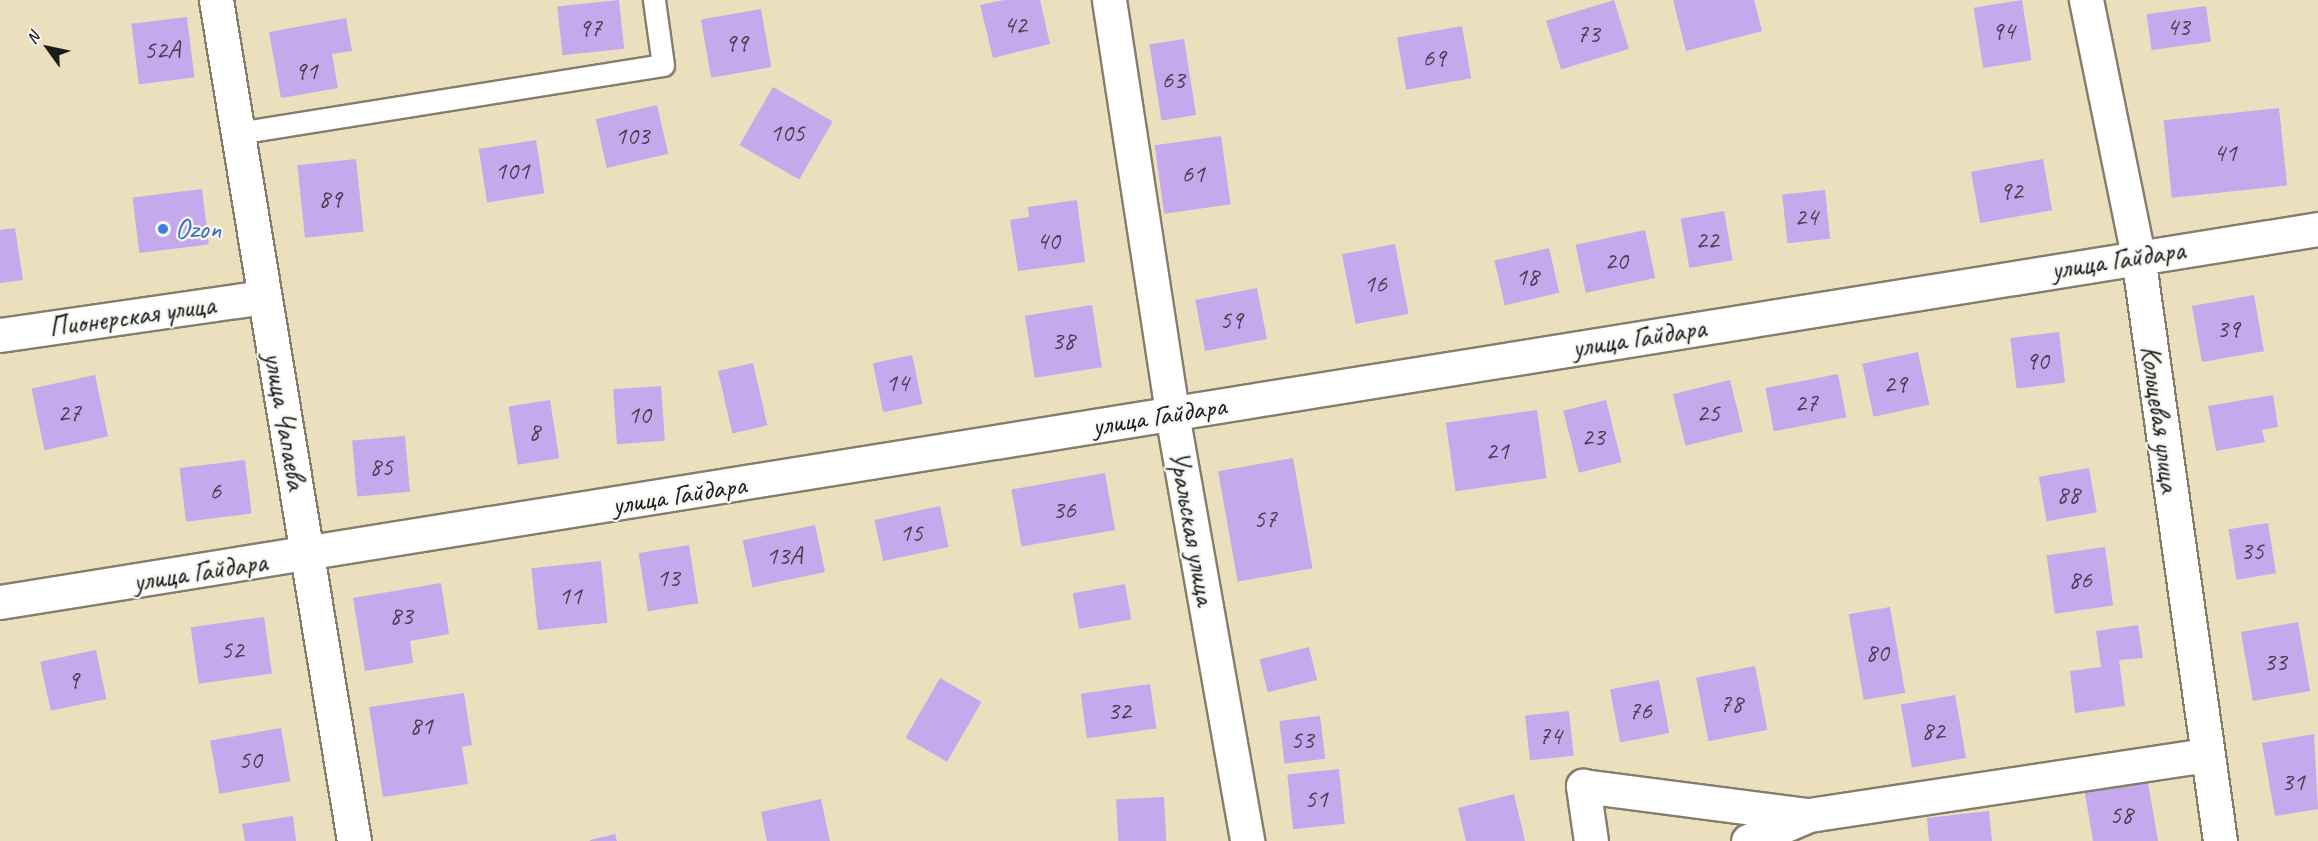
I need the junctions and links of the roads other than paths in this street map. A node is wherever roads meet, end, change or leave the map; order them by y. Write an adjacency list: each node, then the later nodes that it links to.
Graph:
1 (216, 0): 5 (street, улица Чапаева)
2 (654, 0): 5 (lane)
3 (1109, 0): 10 (street, Уральская улица)
4 (2086, 0): 7 (street, Кольцевая улица)
5 (238, 133): 8 (street, улица Чапаева)
6 (2318, 229): 7 (street, улица Гайдара)
7 (2138, 256): 10 (street, улица Гайдара); 13 (street, Кольцевая улица)
8 (263, 297): 9 (street, Пионерская улица); 11 (street, улица Чапаева)
9 (0, 335)
10 (1172, 414): 11 (street, улица Гайдара); 16 (street, Уральская улица)
11 (308, 555): 12 (street, улица Гайдара); 15 (street, улица Чапаева)
12 (0, 602)
13 (2205, 755): 14 (street); 19 (street, Кольцевая улица)
14 (1809, 815): 17 (street); 18 (street)
15 (354, 841)
16 (1247, 841)
17 (1591, 841)
18 (1748, 841)
19 (2220, 841)

